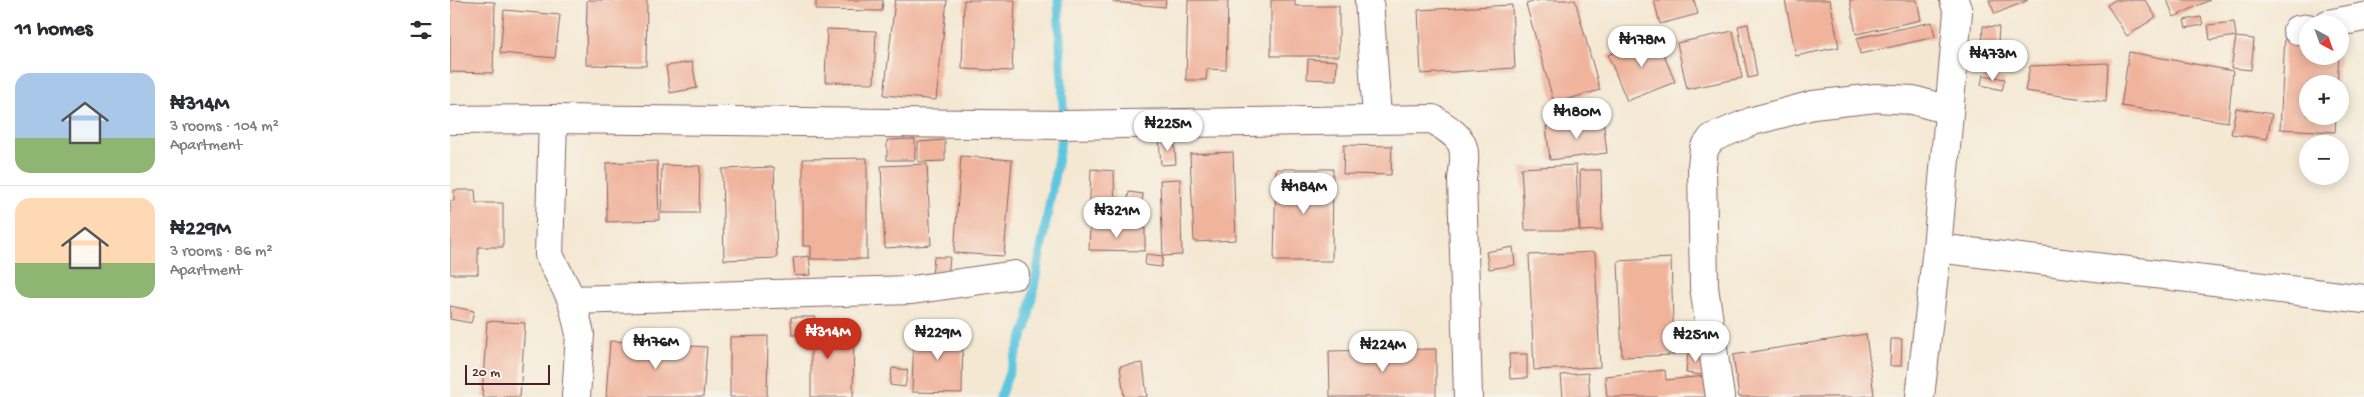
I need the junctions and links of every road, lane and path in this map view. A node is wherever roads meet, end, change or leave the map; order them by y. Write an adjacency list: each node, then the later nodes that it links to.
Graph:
1 (1369, 0): 6 (street)
2 (1954, 0): 5 (street)
3 (2364, 17): 4 (street)
4 (2349, 20)
5 (1948, 110): 9 (street); 15 (street)
6 (1377, 118): 7 (street); 14 (street)
7 (553, 119): 8 (street); 12 (street)
8 (450, 120)
9 (1937, 248): 11 (street); 16 (street)
10 (1015, 275): 12 (street)
11 (2364, 299)
12 (572, 300): 13 (street)
13 (576, 397)
14 (1468, 397)
15 (1720, 397)
16 (1920, 397)

